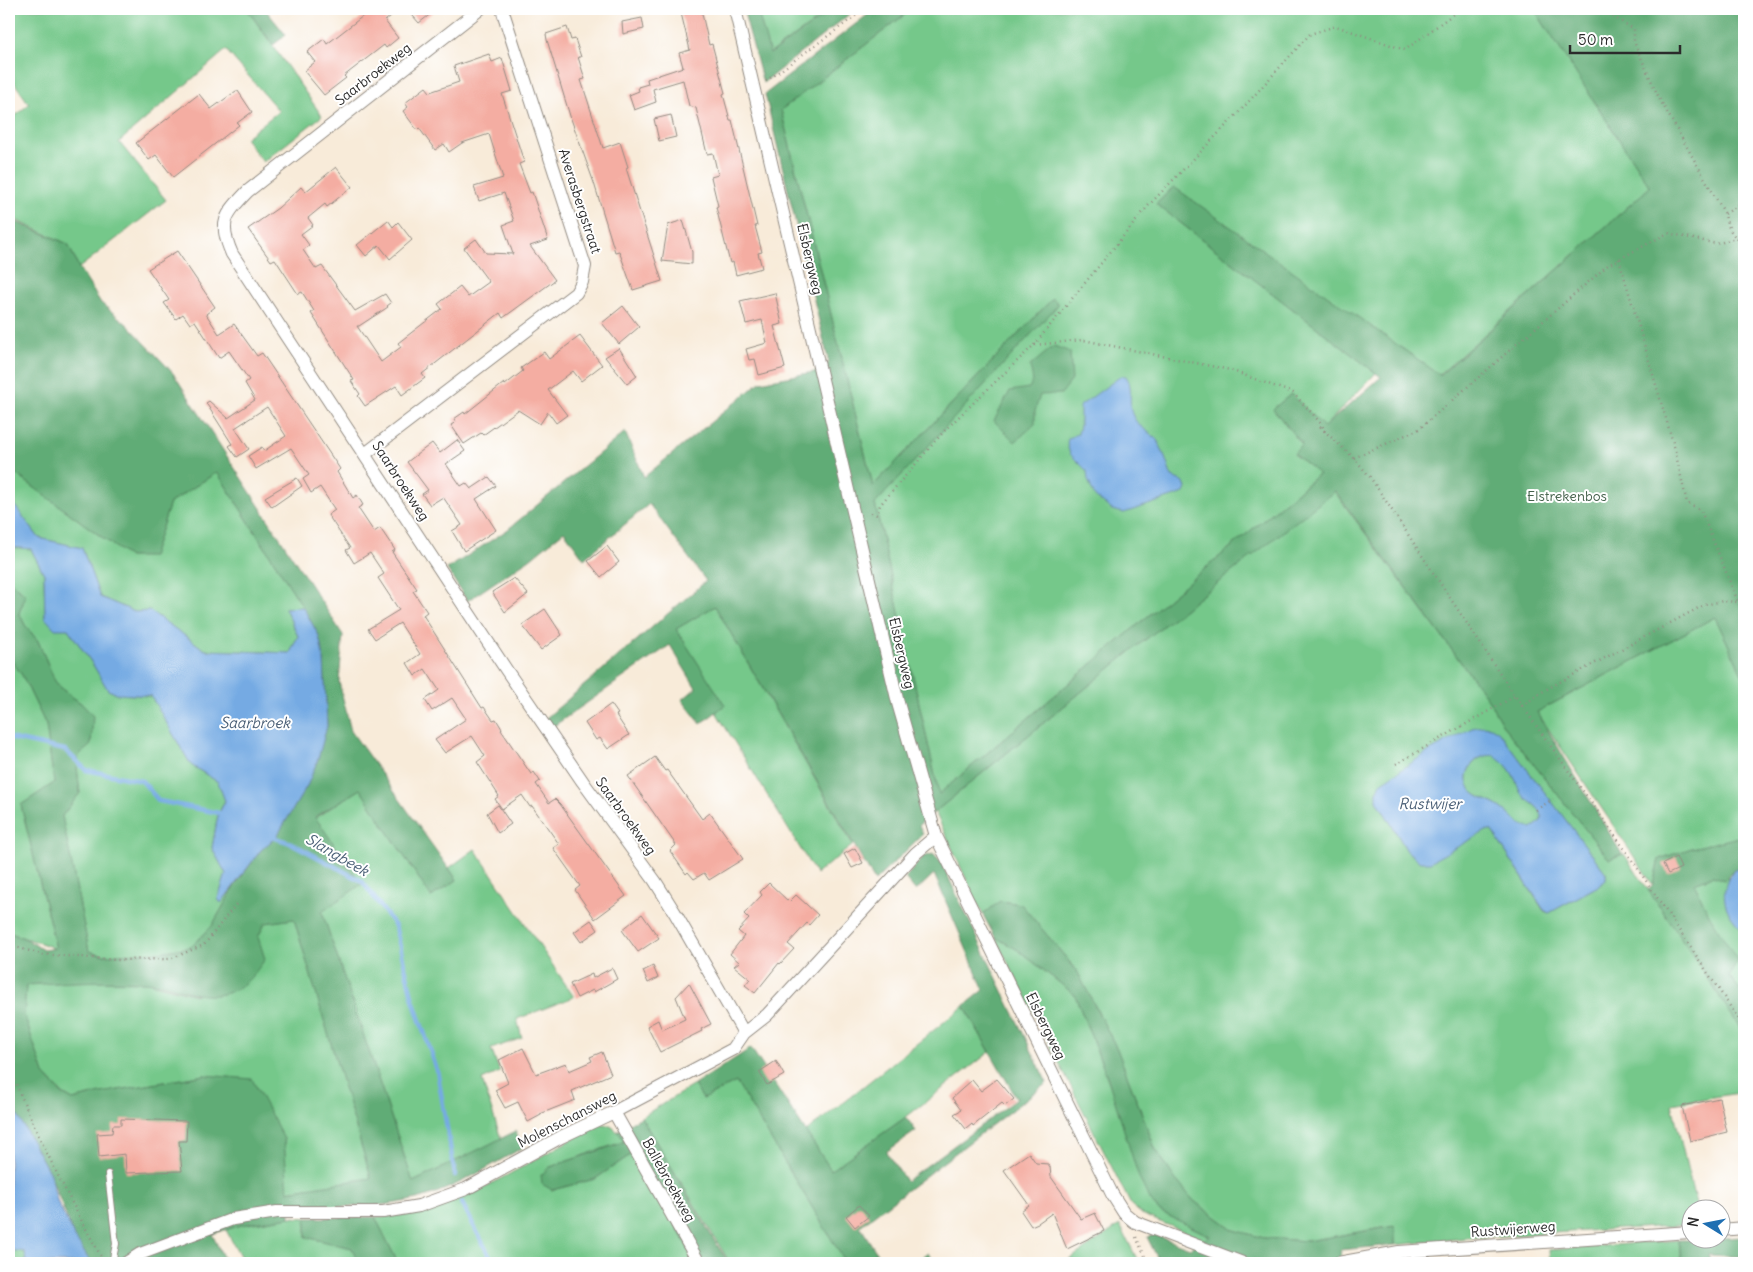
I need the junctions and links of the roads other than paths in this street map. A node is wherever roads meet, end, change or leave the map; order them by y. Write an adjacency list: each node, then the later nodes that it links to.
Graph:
1 (480, 9): 4 (street, Saarbroekweg)
2 (502, 9): 4 (street, Averasbergstraat)
3 (735, 9): 5 (street, Elsbergweg)
4 (365, 454): 6 (street, Saarbroekweg)
5 (936, 836): 6 (street, Molenschansweg); 15 (street, Elsbergweg)
6 (744, 1033): 7 (street, Molenschansweg)
7 (614, 1112): 13 (street, Molenschansweg); 14 (street, Ballebroekweg)
8 (108, 1174): 12 (lane)
9 (1744, 1228): 10 (street)
10 (1730, 1229)
11 (1680, 1233): 16 (street, Rustwijerweg)
12 (112, 1263)
13 (126, 1263)
14 (699, 1263)
15 (1243, 1263)
16 (1338, 1263)

